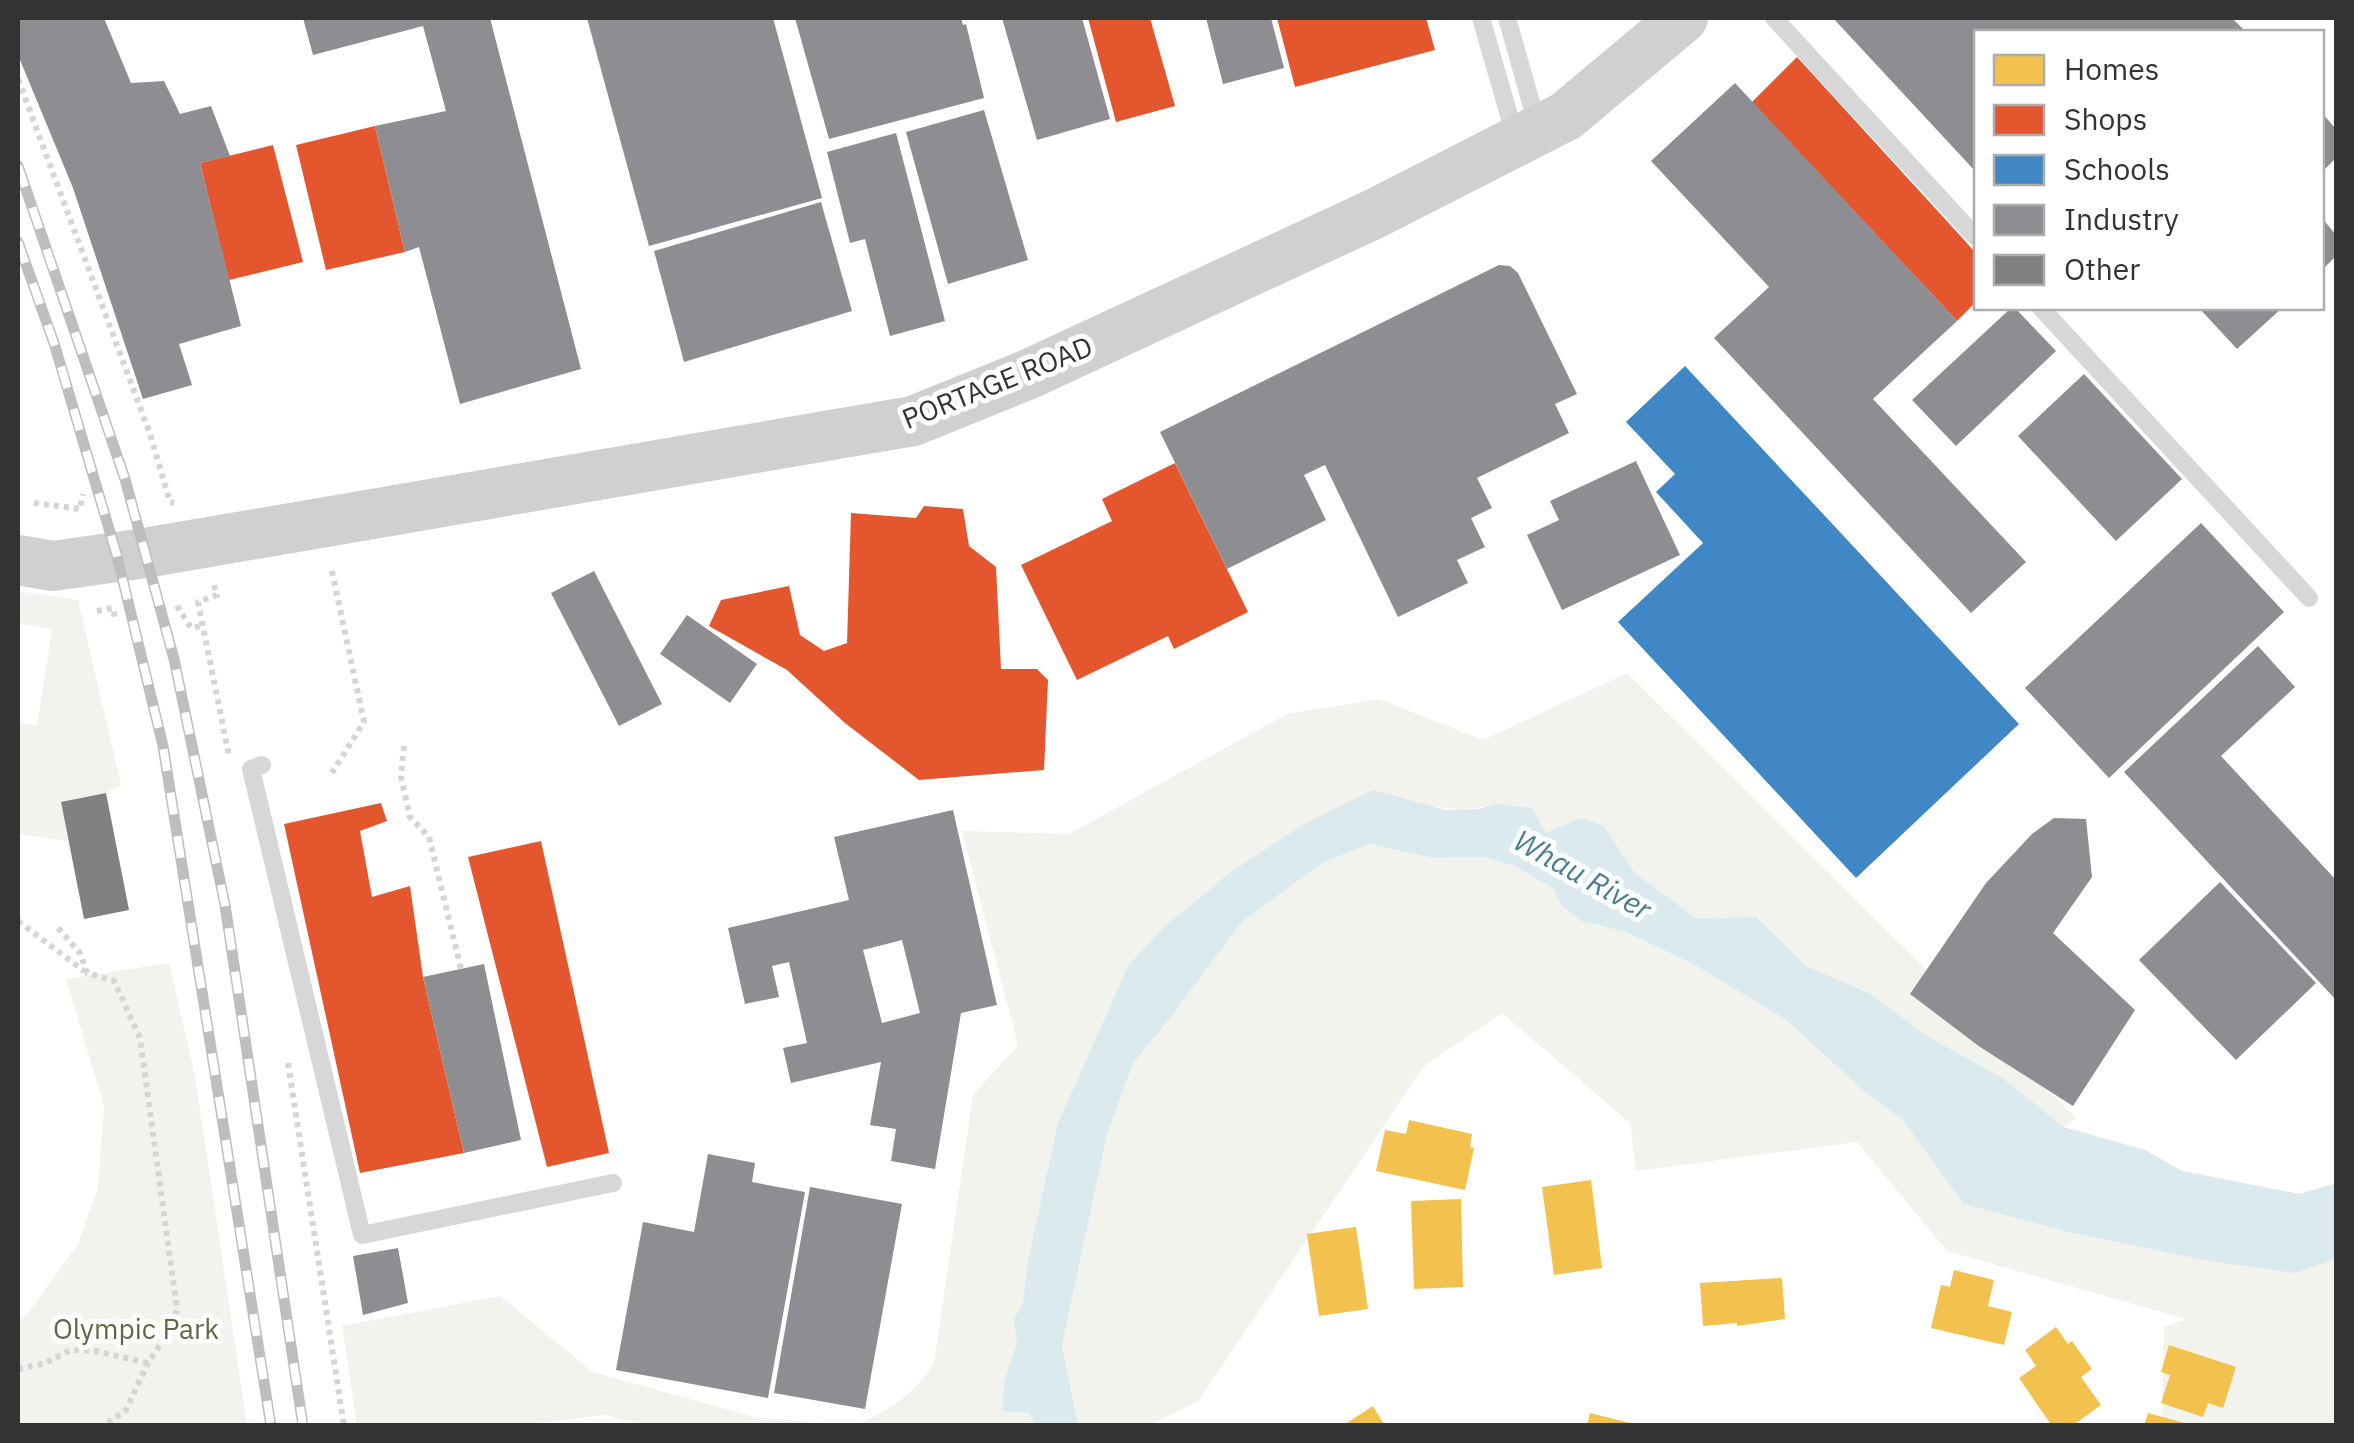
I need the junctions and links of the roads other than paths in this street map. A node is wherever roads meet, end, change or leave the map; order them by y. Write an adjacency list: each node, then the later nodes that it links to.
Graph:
1 (1481, 18): 5 (lane)
2 (1507, 18): 5 (lane)
3 (1683, 18): 5 (main road, PORTAGE ROAD)
4 (1774, 18): 6 (lane)
5 (1528, 135): 9 (main road, PORTAGE ROAD)
6 (1974, 236)
7 (2043, 310): 11 (lane)
8 (26, 514): 9 (main road, PORTAGE ROAD)
9 (116, 556): 10 (main road, PORTAGE ROAD)
10 (18, 560)
11 (2309, 598)
12 (262, 766): 13 (lane)
13 (613, 1183)

